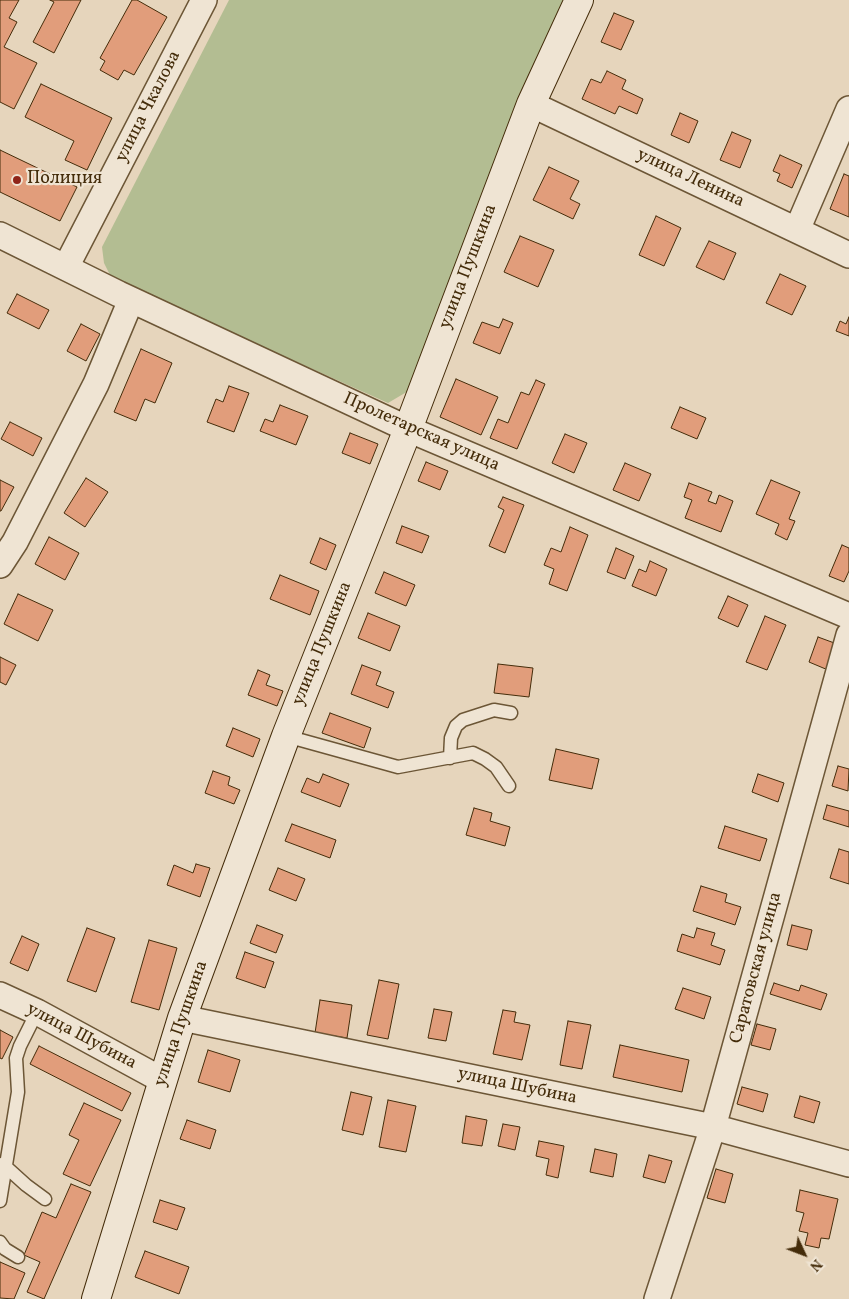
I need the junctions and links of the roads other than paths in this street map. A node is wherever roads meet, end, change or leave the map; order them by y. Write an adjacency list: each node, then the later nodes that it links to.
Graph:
1 (204, 0): 8 (street, улица Чкалова)
2 (579, 0): 3 (street, улица Пушкина)
3 (531, 104): 5 (street, улица Ленина); 10 (street, улица Пушкина)
4 (849, 109): 5 (street)
5 (797, 230): 7 (street, улица Ленина)
6 (0, 235): 8 (street, Пролетарская улица)
7 (849, 255)
8 (66, 268): 9 (street, Пролетарская улица)
9 (131, 300): 10 (street, Пролетарская улица); 11 (street)
10 (408, 429): 12 (street, Пролетарская улица); 15 (street, улица Пушкина)
11 (0, 564)
12 (849, 616)
13 (849, 635): 22 (street, Саратовская улица)
14 (511, 713): 16 (lane)
15 (286, 736): 16 (lane); 20 (street, улица Пушкина)
16 (450, 758): 17 (lane)
17 (509, 786)
18 (0, 995): 19 (street, улица Шубина)
19 (37, 1012): 21 (street, улица Шубина); 24 (lane)
20 (182, 1018): 21 (street, улица Пушкина); 22 (street, улица Шубина)
21 (162, 1080): 29 (street, улица Пушкина)
22 (712, 1127): 23 (street, улица Шубина); 30 (street, Саратовская улица)
23 (849, 1164)
24 (3, 1165): 25 (lane); 26 (lane)
25 (46, 1199)
26 (0, 1201)
27 (0, 1242): 28 (lane)
28 (18, 1258)
29 (96, 1299)
30 (658, 1299)

